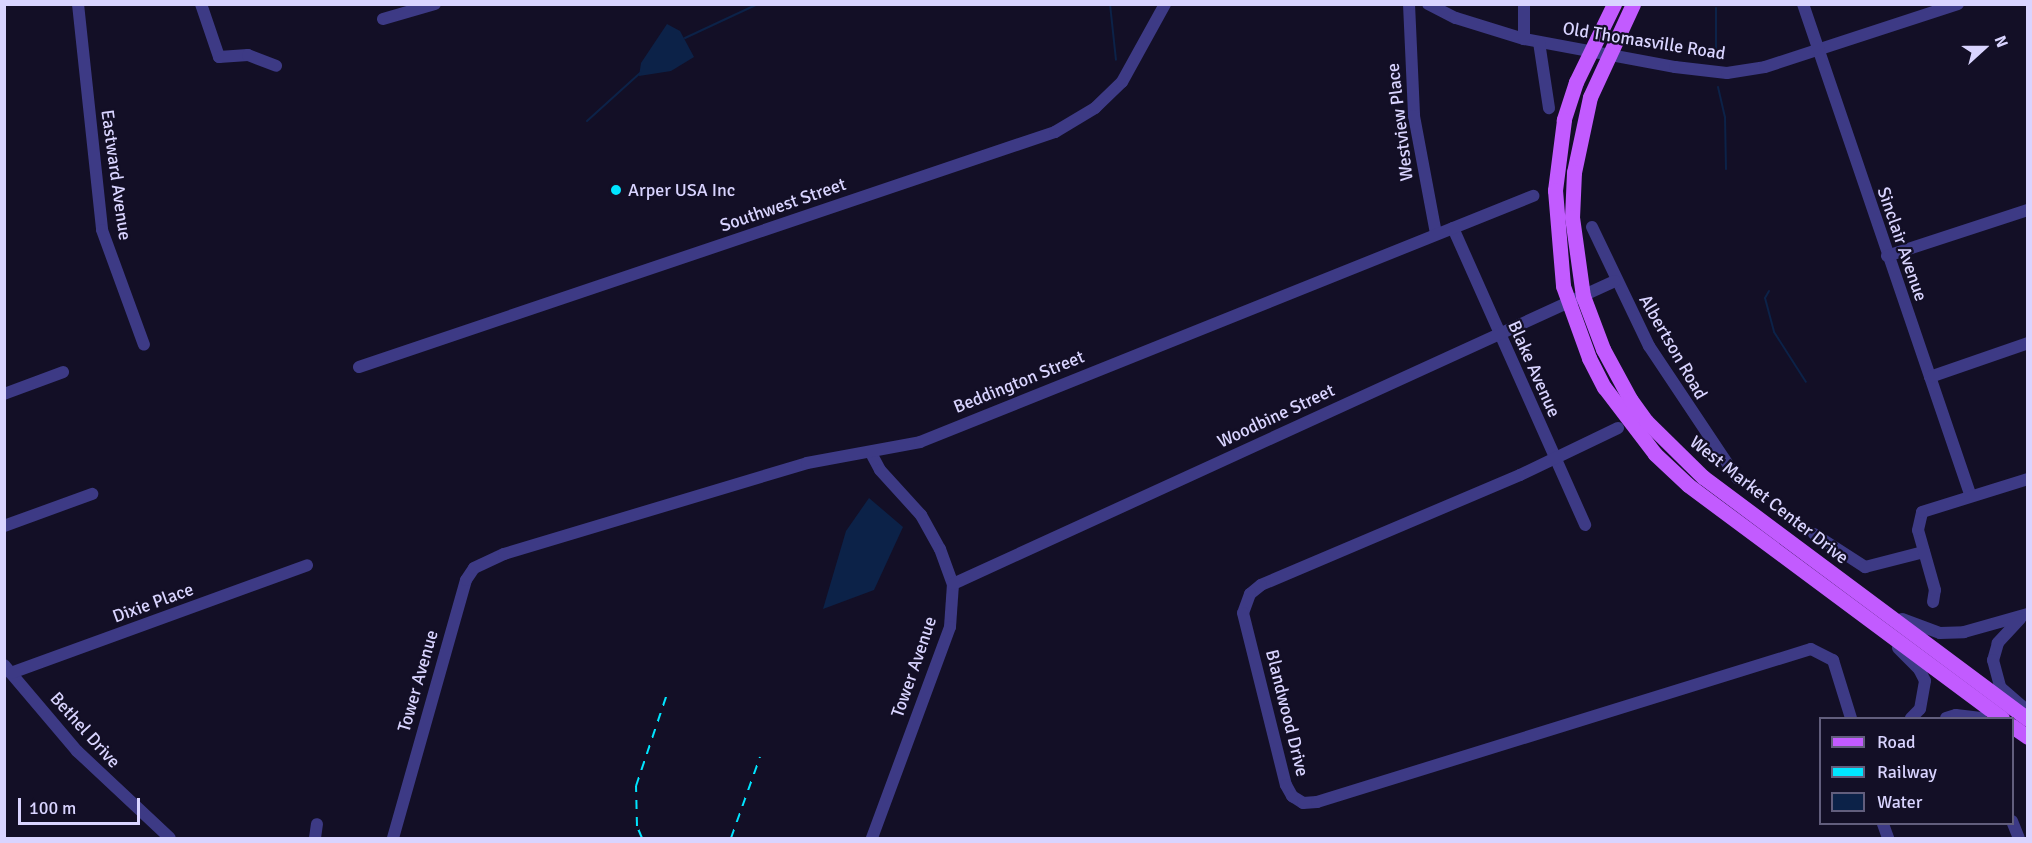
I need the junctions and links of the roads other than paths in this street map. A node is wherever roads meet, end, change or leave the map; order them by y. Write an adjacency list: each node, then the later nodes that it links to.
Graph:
1 (78, 4): 31 (street, Eastward Avenue)
2 (201, 4): 18 (street)
3 (435, 4): 12 (street)
4 (1164, 4): 32 (street, Southwest Street)
5 (1408, 4): 24 (street, Westview Place)
6 (1428, 4): 13 (street, Old Thomasville Road)
7 (1524, 4): 13 (street)
8 (1614, 4): 16 (main road, West Market Center Drive)
9 (1633, 4): 17 (main road, West Market Center Drive)
10 (1803, 4): 15 (street, Sinclair Avenue)
11 (1958, 4): 15 (street, Old Thomasville Road)
12 (383, 19)
13 (1524, 39): 14 (street, Old Thomasville Road)
14 (1539, 42): 16 (street, Old Thomasville Road); 19 (street)
15 (1816, 50): 17 (street, Old Thomasville Road); 25 (street, Sinclair Avenue)
16 (1590, 52): 17 (street, Old Thomasville Road); 28 (main road, West Market Center Drive)
17 (1607, 55): 27 (main road, West Market Center Drive)
18 (276, 66)
19 (1549, 108)
20 (1533, 196): 23 (street, Beddington Street)
21 (2028, 210): 25 (street)
22 (1592, 227): 26 (street, Albertson Road)
23 (1453, 228): 24 (street, Beddington Street); 29 (street, Blake Avenue)
24 (1436, 234): 37 (street, Beddington Street)
25 (1887, 256): 34 (street, Sinclair Avenue)
26 (1615, 281): 27 (street, Woodbine Street); 39 (street, Albertson Road)
27 (1583, 296): 28 (street, Woodbine Street); 51 (main road, West Market Center Drive)
28 (1568, 303): 29 (street, Woodbine Street); 53 (main road, West Market Center Drive)
29 (1499, 334): 38 (street, Blake Avenue); 49 (street, Woodbine Street)
30 (2028, 343): 34 (street)
31 (144, 345)
32 (359, 367)
33 (63, 372): 35 (street)
34 (1930, 376): 42 (street, Sinclair Avenue)
35 (4, 394)
36 (1618, 428): 38 (street, Blandwood Drive)
37 (871, 453): 47 (street, Beddington Street); 49 (street, Tower Avenue)
38 (1554, 458): 43 (street, Blake Avenue); 56 (street, Blandwood Drive)
39 (1737, 477)
40 (2028, 479): 42 (street)
41 (92, 494): 44 (street)
42 (1970, 494): 46 (street)
43 (1585, 525)
44 (4, 526)
45 (1814, 534): 46 (street)
46 (1924, 552): 50 (street)
47 (504, 554): 66 (street, Tower Avenue)
48 (307, 565): 54 (street, Dixie Place)
49 (952, 584): 67 (street, Tower Avenue)
50 (1933, 602)
51 (1883, 609): 52 (street); 61 (main road, West Market Center Drive)
52 (2027, 614): 55 (street)
53 (1874, 624): 57 (street); 60 (main road, West Market Center Drive)
54 (8, 669): 64 (street, Bethel Drive)
55 (2028, 711)
56 (1851, 717)
57 (1912, 717)
58 (1949, 717): 59 (street)
59 (1973, 717)
60 (2001, 717)
61 (2028, 719)
62 (317, 824): 65 (street)
63 (2014, 824): 68 (street)
64 (170, 838)
65 (315, 838)
66 (393, 838)
67 (872, 838)
68 (2019, 838)

